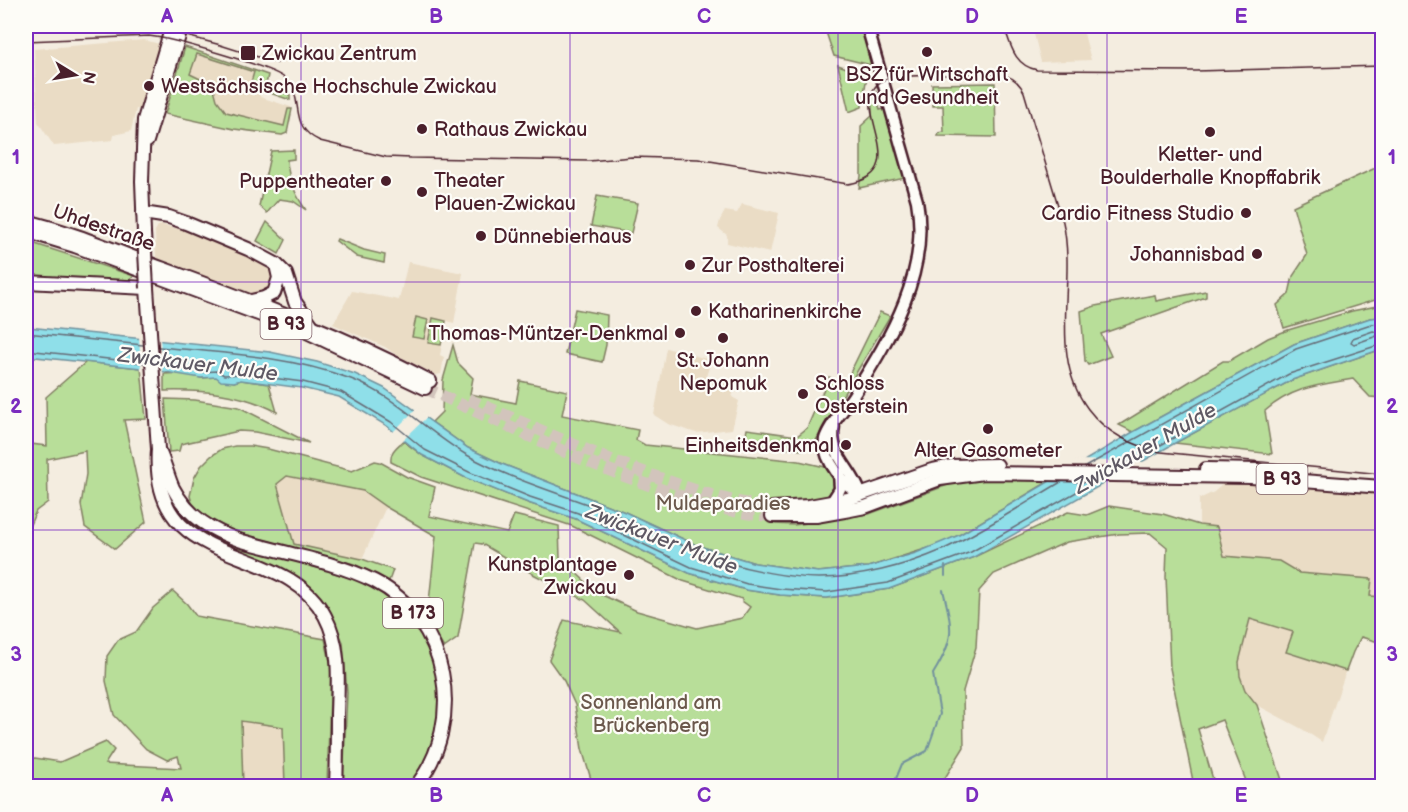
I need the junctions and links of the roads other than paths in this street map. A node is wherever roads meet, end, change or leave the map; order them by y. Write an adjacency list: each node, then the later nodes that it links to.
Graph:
1 (172, 26): 4 (main road, B 173)
2 (182, 26): 4 (main road, B 173)
3 (867, 26): 13 (main road)
4 (144, 147): 5 (main road, B 173)
5 (143, 213): 8 (main road); 10 (main road, B 173, bridge)
6 (26, 221): 11 (main road, Uhdestraße / B 93)
7 (26, 231): 12 (main road, Uhdestraße / B 93)
8 (276, 264): 11 (main road); 12 (main road)
9 (26, 282): 10 (main road)
10 (147, 288): 14 (main road, B 173)
11 (251, 301): 12 (main road, B 93)
12 (314, 327)
13 (835, 423): 16 (main road); 19 (main road)
14 (158, 449): 21 (main road, B 173); 22 (main road, B 173)
15 (1182, 472): 17 (main road, B 93); 18 (main road, B 93); 19 (main road, B 93); 19 (main road, B 93)
16 (839, 473): 19 (main road); 20 (main road)
17 (1383, 479)
18 (1383, 487)
19 (863, 501): 20 (main road, B 93); 20 (main road, B 93)
20 (831, 503)
21 (336, 786)
22 (416, 786)

